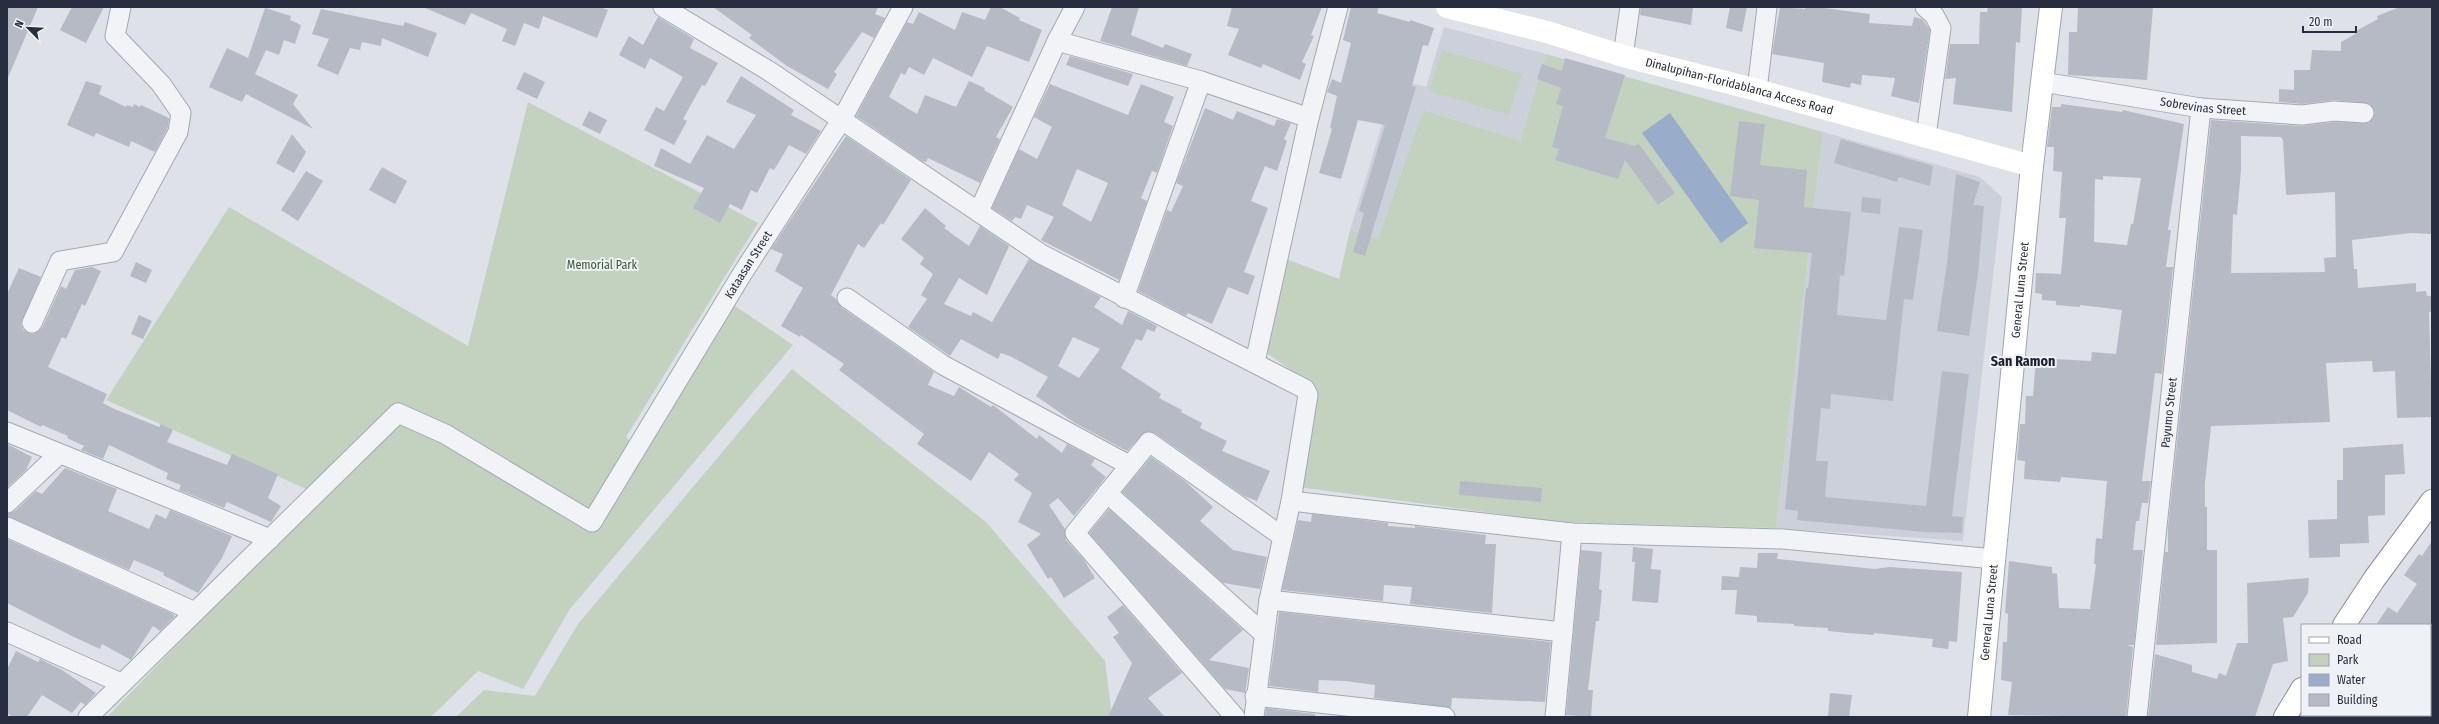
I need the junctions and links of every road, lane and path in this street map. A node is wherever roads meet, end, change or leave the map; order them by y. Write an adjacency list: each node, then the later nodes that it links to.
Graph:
1 (122, 7): 26 (street)
2 (664, 7): 20 (street)
3 (903, 7): 20 (street, Kataasan Street)
4 (1075, 7): 12 (street)
5 (1338, 7): 19 (street)
6 (1447, 7): 11 (main road, Dinalupihan-Floridablanca Access Road)
7 (1630, 7): 13 (street)
8 (1767, 7): 16 (street)
9 (1925, 7): 21 (street)
10 (2051, 7): 15 (main road, General Luna Street)
11 (1490, 13): 13 (main road, Dinalupihan-Floridablanca Access Road)
12 (1057, 41): 14 (street); 23 (street)
13 (1623, 56): 16 (main road, Dinalupihan-Floridablanca Access Road)
14 (1201, 81): 19 (street); 25 (street)
15 (2042, 82): 17 (street, Sobrevinas Street); 22 (main road, General Luna Street)
16 (1757, 90): 21 (main road, Dinalupihan-Floridablanca Access Road)
17 (2201, 108): 18 (street, Sobrevinas Street); 55 (street, Payumo Street)
18 (2364, 113)
19 (1309, 118): 27 (street)
20 (842, 119): 23 (street); 38 (street, Kataasan Street)
21 (1926, 136): 22 (main road, Dinalupihan-Floridablanca Access Road)
22 (2032, 166): 39 (main road, General Luna Street)
23 (979, 211): 25 (street)
24 (847, 298): 30 (street)
25 (1124, 298): 27 (street)
26 (32, 323)
27 (1255, 362): 32 (street)
28 (7, 432): 29 (street)
29 (59, 454): 34 (street); 38 (street)
30 (1129, 465): 31 (street); 37 (street)
31 (1107, 493): 45 (street); 50 (street)
32 (1291, 501): 36 (street); 37 (street)
33 (2432, 501): 42 (main road)
34 (7, 503)
35 (7, 527): 41 (street)
36 (1572, 533): 39 (street); 44 (street)
37 (1283, 537): 40 (street)
38 (270, 539): 41 (street)
39 (1994, 559): 54 (main road, General Luna Street)
40 (1269, 600): 44 (street); 45 (street)
41 (194, 612): 46 (street)
42 (2345, 624)
43 (7, 632): 46 (street)
44 (1563, 632): 53 (street)
45 (1264, 634): 48 (street)
46 (121, 683): 49 (street)
47 (2301, 691): 56 (main road)
48 (1256, 696): 51 (street); 52 (street)
49 (88, 717)
50 (1235, 717)
51 (1254, 717)
52 (1445, 717)
53 (1555, 717)
54 (1979, 717)
55 (2137, 717)
56 (2284, 717)

